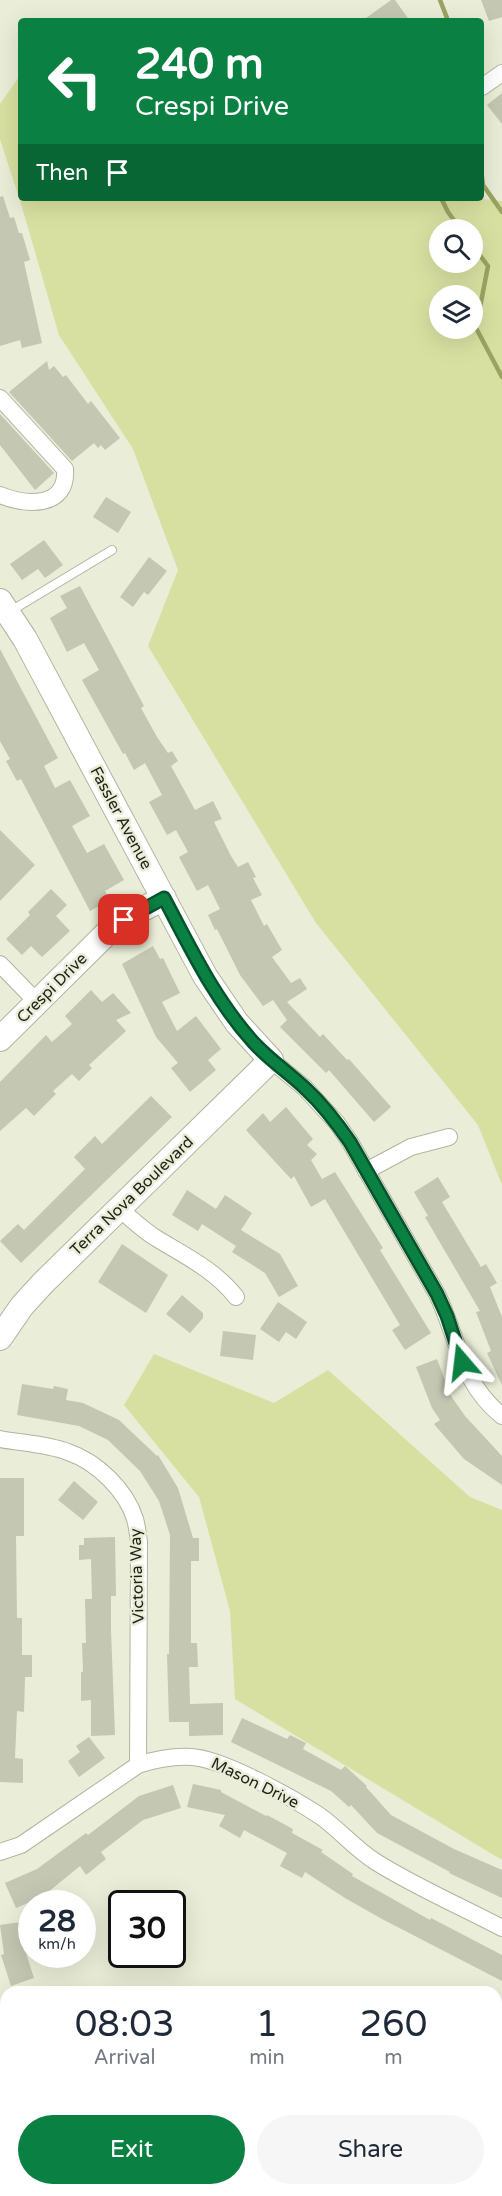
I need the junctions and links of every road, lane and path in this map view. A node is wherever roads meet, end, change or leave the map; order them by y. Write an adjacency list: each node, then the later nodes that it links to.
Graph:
1 (502, 73): 2 (street)
2 (484, 86)
3 (0, 398): 4 (street)
4 (0, 495)
5 (112, 550): 6 (lane)
6 (4, 606): 7 (street, Fassler Avenue)
7 (164, 898): 9 (street, Crespi Drive); 11 (street, Fassler Avenue)
8 (0, 964): 9 (street)
9 (37, 1002): 10 (street, Crespi Drive)
10 (0, 1039)
11 (271, 1060): 13 (street, Fassler Avenue); 14 (street, Terra Nova Boulevard)
12 (448, 1137): 13 (street)
13 (366, 1171): 17 (street, Fassler Avenue)
14 (119, 1208): 15 (street); 16 (street, Terra Nova Boulevard)
15 (236, 1297)
16 (0, 1338)
17 (502, 1416)
18 (0, 1439): 19 (street, Victoria Way)
19 (138, 1765): 20 (street, Mason Drive); 21 (street, Mason Drive)
20 (0, 1852)
21 (502, 1928)

